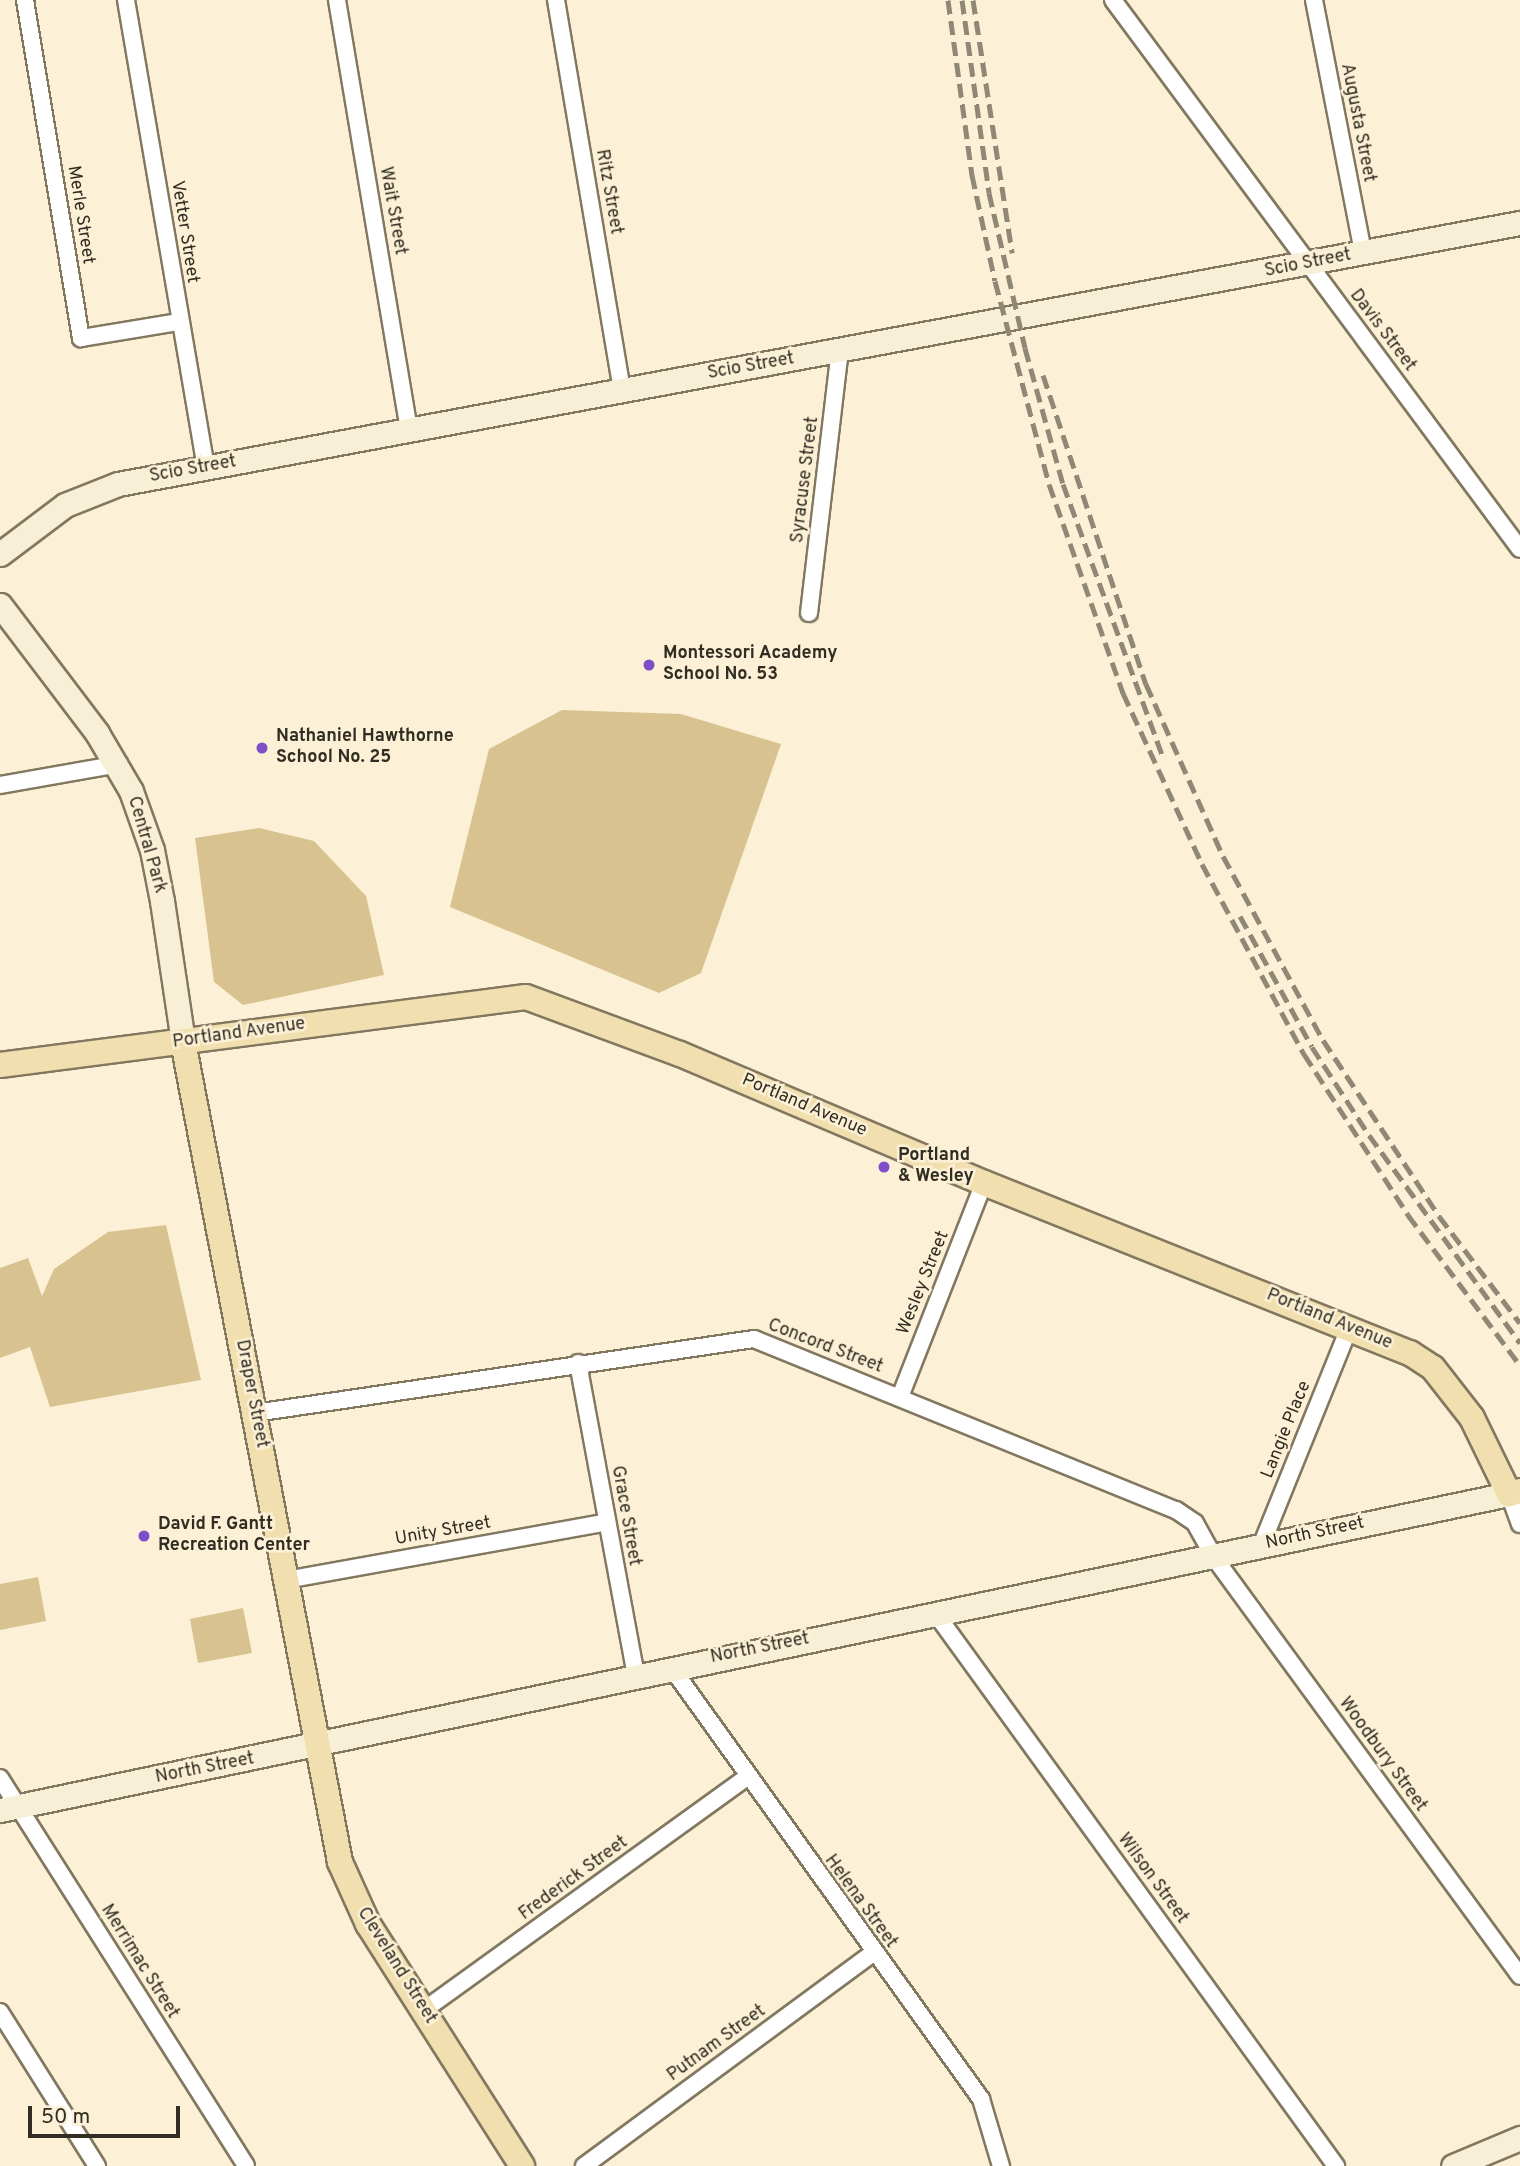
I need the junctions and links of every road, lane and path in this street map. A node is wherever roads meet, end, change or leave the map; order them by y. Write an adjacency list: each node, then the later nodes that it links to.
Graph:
1 (25, 0): 10 (street, Merle Street)
2 (126, 0): 10 (street, Vetter Street)
3 (337, 0): 13 (street, Wait Street)
4 (556, 0): 12 (street, Ritz Street)
5 (1113, 0): 9 (street, Davis Street)
6 (1314, 0): 8 (street, Augusta Street)
7 (1520, 223): 8 (street, Scio Street)
8 (1363, 253): 9 (street, Scio Street)
9 (1308, 264): 11 (street, Scio Street); 15 (street, Davis Street)
10 (179, 322): 14 (street, Vetter Street)
11 (841, 351): 12 (street, Scio Street); 18 (street, Syracuse Street)
12 (622, 391): 13 (street, Scio Street)
13 (409, 428): 14 (street, Scio Street)
14 (206, 469): 16 (street, Scio Street)
15 (1520, 549)
16 (0, 554)
17 (0, 605): 19 (street, Central Park)
18 (809, 613)
19 (118, 764): 20 (street); 21 (street, Central Park)
20 (0, 785)
21 (183, 1042): 22 (main road, Portland Avenue); 23 (main road, Portland Avenue); 27 (main road, Draper Street)
22 (0, 1065)
23 (984, 1183): 24 (main road, Portland Avenue); 26 (street, Wesley Street)
24 (1349, 1328): 28 (main road, Portland Avenue); 31 (street, Langie Place)
25 (578, 1363): 26 (street, Concord Street); 27 (street, Concord Street); 29 (street, Grace Street)
26 (900, 1397): 32 (street, Concord Street)
27 (255, 1413): 33 (main road, Draper Street)
28 (1514, 1492): 30 (street); 31 (street, North Street)
29 (607, 1522): 33 (street, Unity Street); 36 (street, Grace Street)
30 (1520, 1524)
31 (1261, 1546): 32 (street, North Street)
32 (1213, 1556): 34 (street, North Street); 42 (street, Woodbury Street)
33 (286, 1580): 37 (main road, Draper Street)
34 (936, 1614): 35 (street, North Street); 51 (street, Wilson Street)
35 (671, 1667): 36 (street, North Street); 38 (street, Helena Street)
36 (636, 1675): 37 (street, North Street)
37 (316, 1746): 40 (street, North Street); 43 (main road, Cleveland Street)
38 (747, 1777): 41 (street, Helena Street); 43 (street, Frederick Street)
39 (0, 1778): 40 (street, Merrimac Street)
40 (9, 1808): 47 (street, Merrimac Street)
41 (873, 1953): 49 (street, Putnam Street); 50 (street, Helena Street)
42 (1520, 1976)
43 (424, 2010): 48 (main road, Cleveland Street)
44 (0, 2012): 46 (street)
45 (1520, 2138): 52 (street)
46 (97, 2166)
47 (246, 2166)
48 (522, 2166)
49 (584, 2166)
50 (1001, 2166)
51 (1336, 2166)
52 (1453, 2166)

